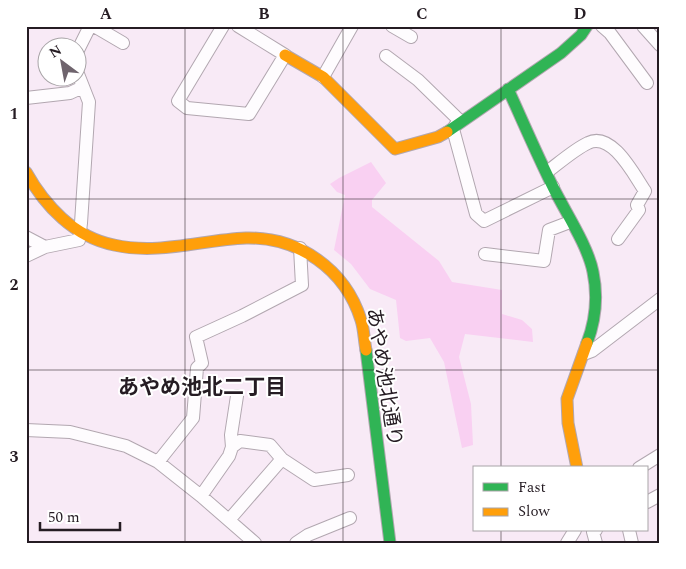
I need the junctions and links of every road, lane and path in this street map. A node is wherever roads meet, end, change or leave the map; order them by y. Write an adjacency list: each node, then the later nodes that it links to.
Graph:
1 (90, 26): 11 (street)
2 (94, 26): 12 (street)
3 (223, 26): 14 (street)
4 (238, 26): 14 (street)
5 (392, 26): 10 (street)
6 (587, 26): 20 (street)
7 (602, 26): 17 (street)
8 (643, 26): 13 (street)
9 (349, 27): 16 (street)
10 (411, 37)
11 (84, 38)
12 (124, 43)
13 (660, 45)
14 (285, 55): 16 (street)
15 (386, 56): 22 (street)
16 (323, 77): 22 (street)
17 (647, 83)
18 (81, 88): 21 (street)
19 (83, 88): 27 (street)
20 (508, 89): 22 (street); 24 (street)
21 (26, 98)
22 (454, 129): 25 (street)
23 (26, 172): 27 (street, あやめ池北通り)
24 (547, 172): 25 (street); 29 (street)
25 (553, 187): 26 (street)
26 (570, 222): 32 (street); 35 (street)
27 (80, 232): 30 (street); 31 (street, あやめ池北通り)
28 (26, 237): 30 (street)
29 (618, 239)
30 (45, 247): 33 (street)
31 (300, 248): 41 (street); 53 (street, あやめ池北通り)
32 (485, 254)
33 (26, 256)
34 (660, 299): 35 (street)
35 (584, 354): 42 (street)
36 (237, 396): 38 (street)
37 (26, 430): 41 (street)
38 (232, 447): 40 (street); 46 (street)
39 (660, 455): 43 (street)
40 (282, 459): 44 (street); 49 (street)
41 (158, 462): 46 (street)
42 (577, 466)
43 (642, 466)
44 (348, 475)
45 (660, 495): 47 (street)
46 (201, 496): 49 (street)
47 (648, 501)
48 (350, 518): 52 (street)
49 (229, 520): 51 (street)
50 (575, 532): 54 (street)
51 (255, 543)
52 (296, 543)
53 (390, 543)
54 (567, 543)

